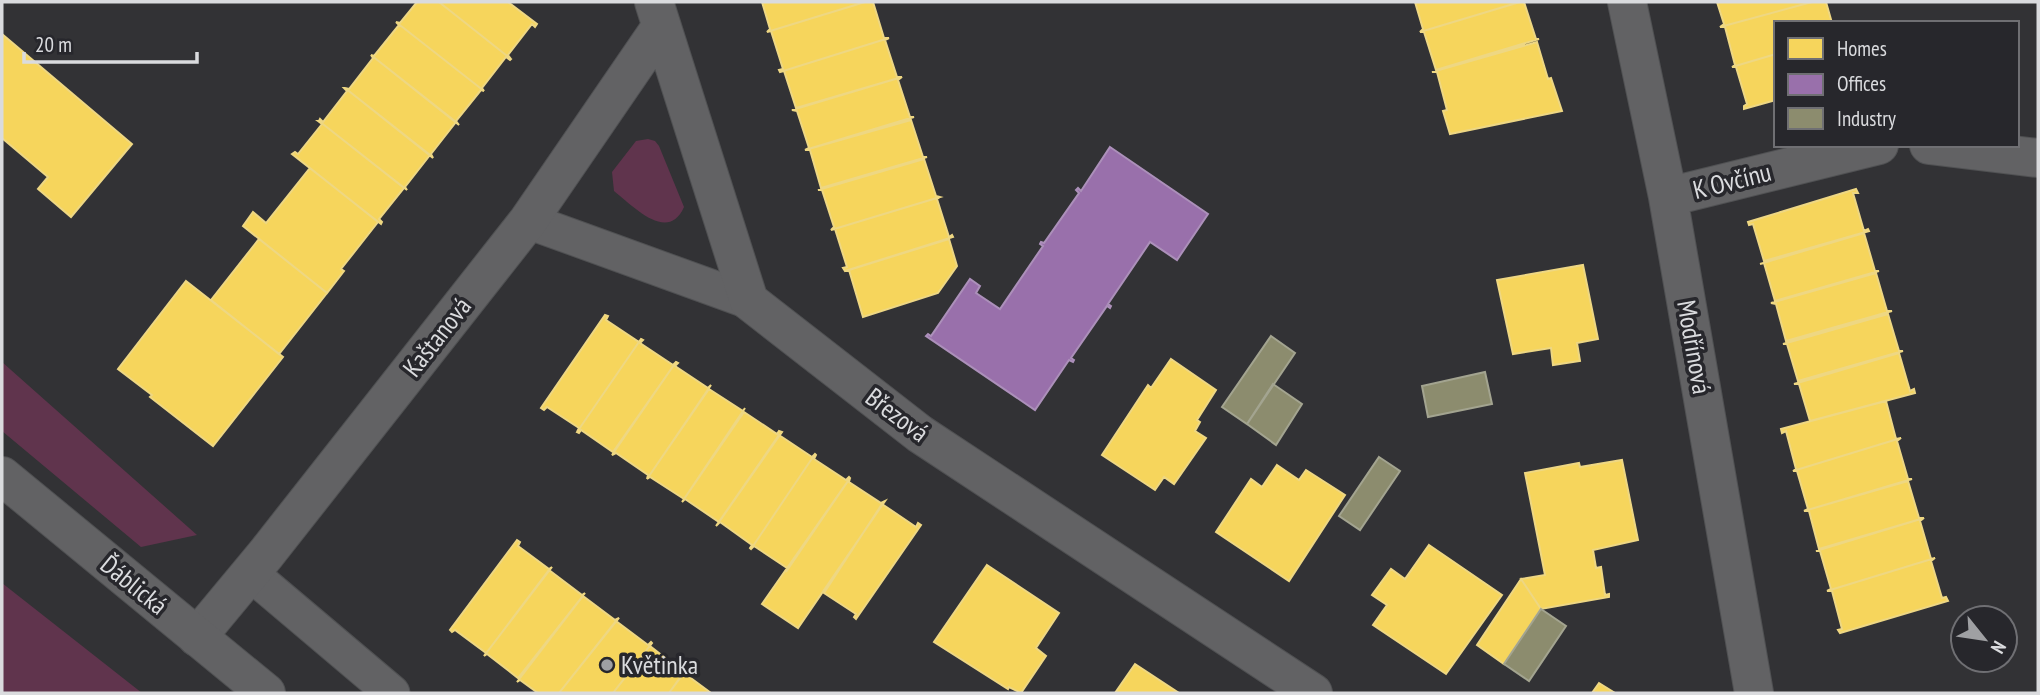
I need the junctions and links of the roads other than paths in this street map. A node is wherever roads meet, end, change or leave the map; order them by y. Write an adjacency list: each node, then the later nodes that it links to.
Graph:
1 (1628, 2): 6 (street, Modřínová)
2 (658, 14): 7 (street, Kaštanová); 8 (street)
3 (1871, 147): 6 (street, K Ovčínu)
4 (1946, 147): 5 (street)
5 (2038, 158)
6 (1668, 197): 15 (street, Modřínová)
7 (528, 221): 8 (lane); 10 (street, Kaštanová)
8 (749, 302): 14 (street, Březová)
9 (2, 476): 11 (street, Ďáblická)
10 (250, 573): 11 (street, Kaštanová); 13 (lane)
11 (197, 637): 12 (street, Ďáblická)
12 (266, 693)
13 (392, 693)
14 (1313, 693)
15 (1754, 693)

